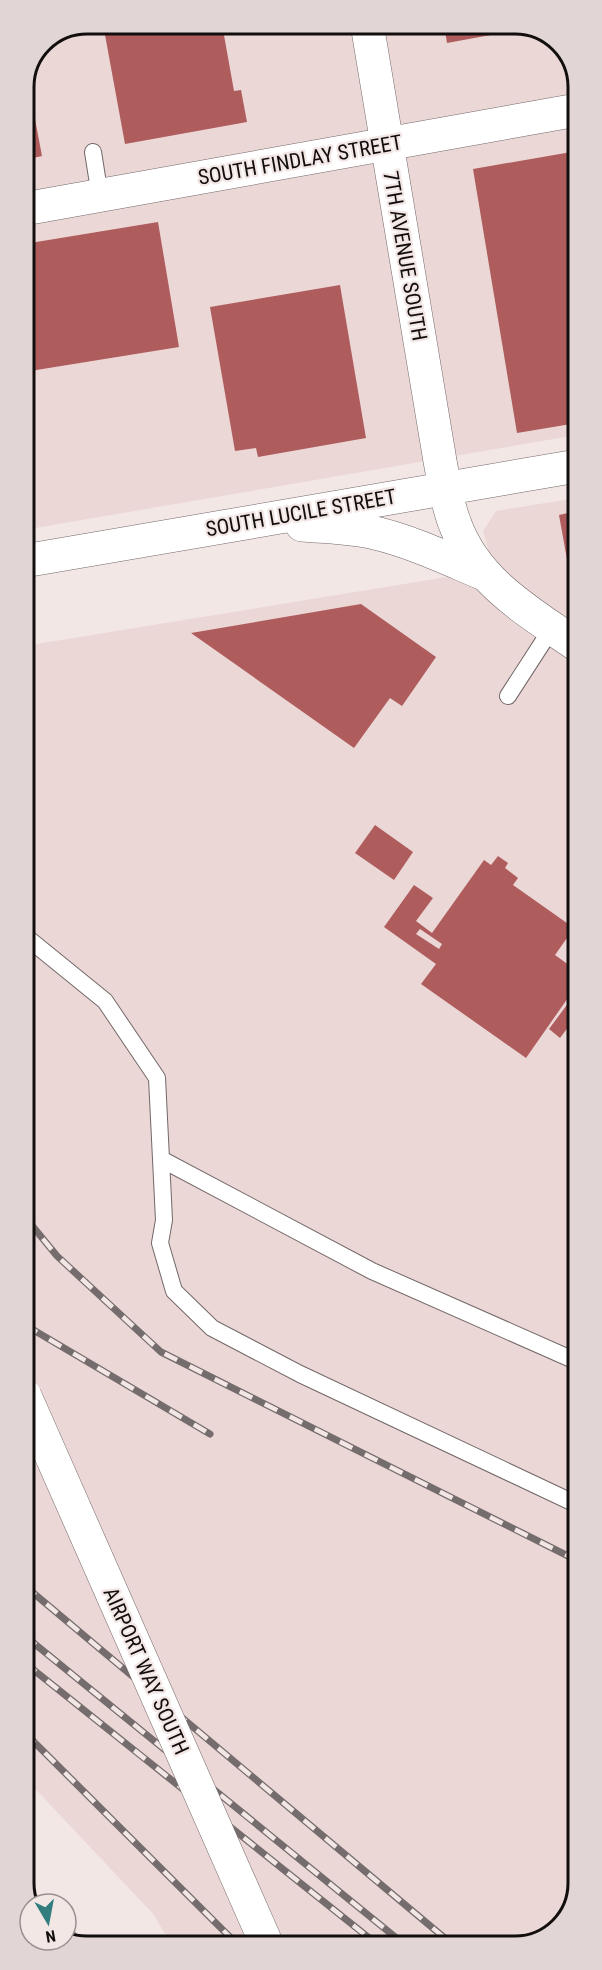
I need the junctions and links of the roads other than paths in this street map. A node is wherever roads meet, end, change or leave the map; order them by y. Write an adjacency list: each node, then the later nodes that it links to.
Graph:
1 (368, 35): 3 (street, 7TH AVENUE SOUTH)
2 (567, 112): 3 (street, SOUTH FINDLAY STREET)
3 (386, 144): 5 (street, SOUTH FINDLAY STREET); 8 (street, 7TH AVENUE SOUTH)
4 (93, 152): 5 (lane)
5 (100, 196): 6 (street, SOUTH FINDLAY STREET)
6 (34, 207)
7 (567, 468): 8 (street, SOUTH LUCILE STREET)
8 (445, 488): 9 (street, SOUTH LUCILE STREET); 11 (street, 7TH AVENUE SOUTH)
9 (231, 525): 10 (street, SOUTH LUCILE STREET); 11 (street)
10 (34, 559)
11 (484, 573): 12 (street)
12 (565, 637): 13 (lane)
13 (508, 696)
14 (34, 943): 15 (lane)
15 (161, 1159): 16 (lane); 18 (lane)
16 (567, 1357)
17 (34, 1416): 19 (street, AIRPORT WAY SOUTH, bridge)
18 (567, 1500)
19 (263, 1935)

